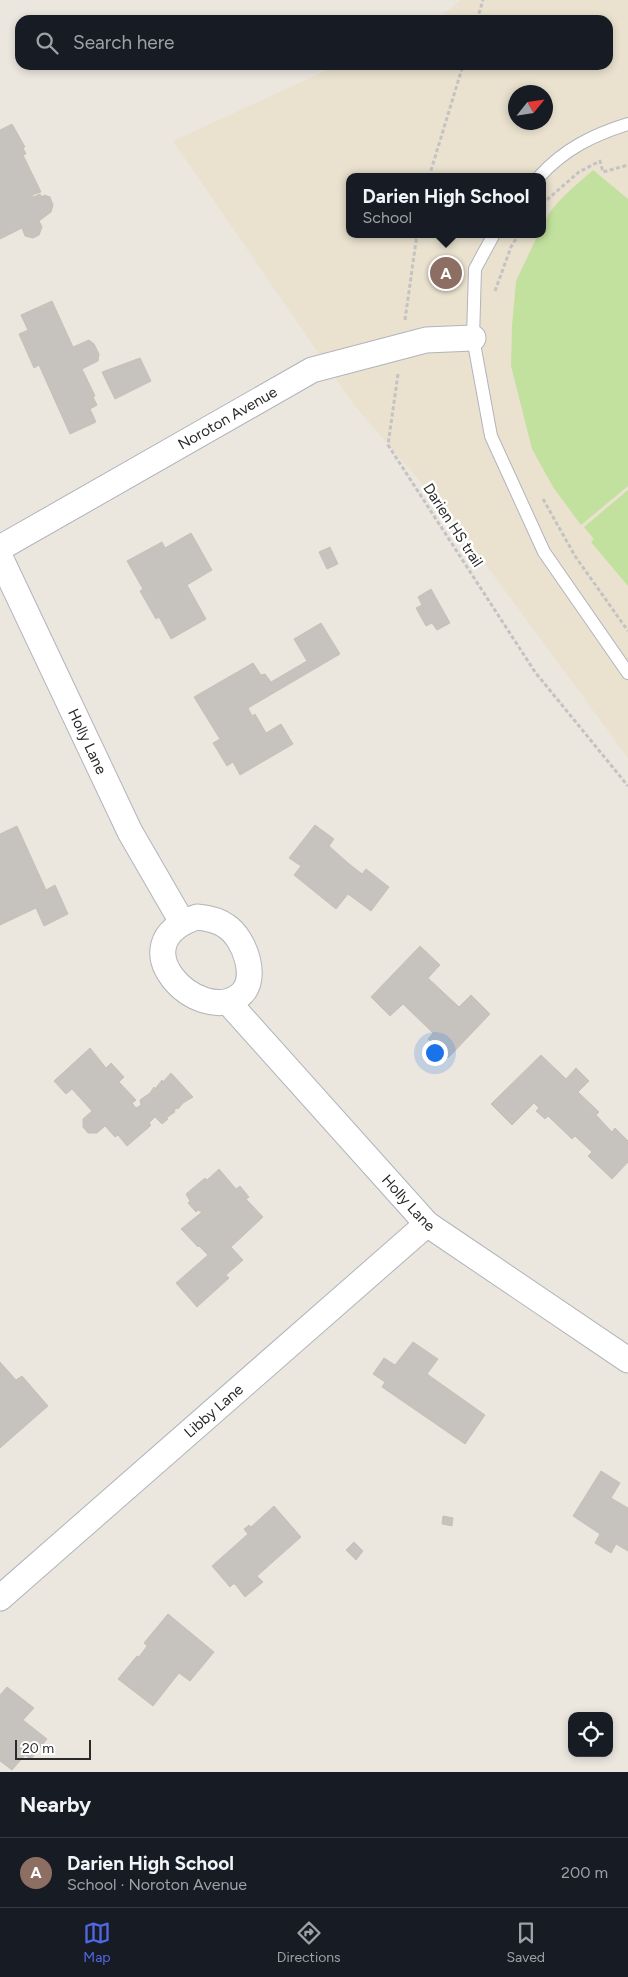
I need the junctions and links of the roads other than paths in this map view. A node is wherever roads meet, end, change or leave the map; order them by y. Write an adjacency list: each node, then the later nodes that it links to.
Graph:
1 (628, 124): 2 (lane)
2 (543, 173)
3 (492, 238): 4 (lane)
4 (473, 338): 5 (street, Noroton Avenue); 7 (lane)
5 (0, 548)
6 (0, 557): 8 (street, Holly Lane)
7 (628, 673)
8 (182, 922): 9 (street); 9 (street)
9 (228, 1002): 10 (street, Holly Lane)
10 (427, 1224): 11 (street, Holly Lane); 12 (street, Libby Lane)
11 (628, 1360)
12 (0, 1598)

